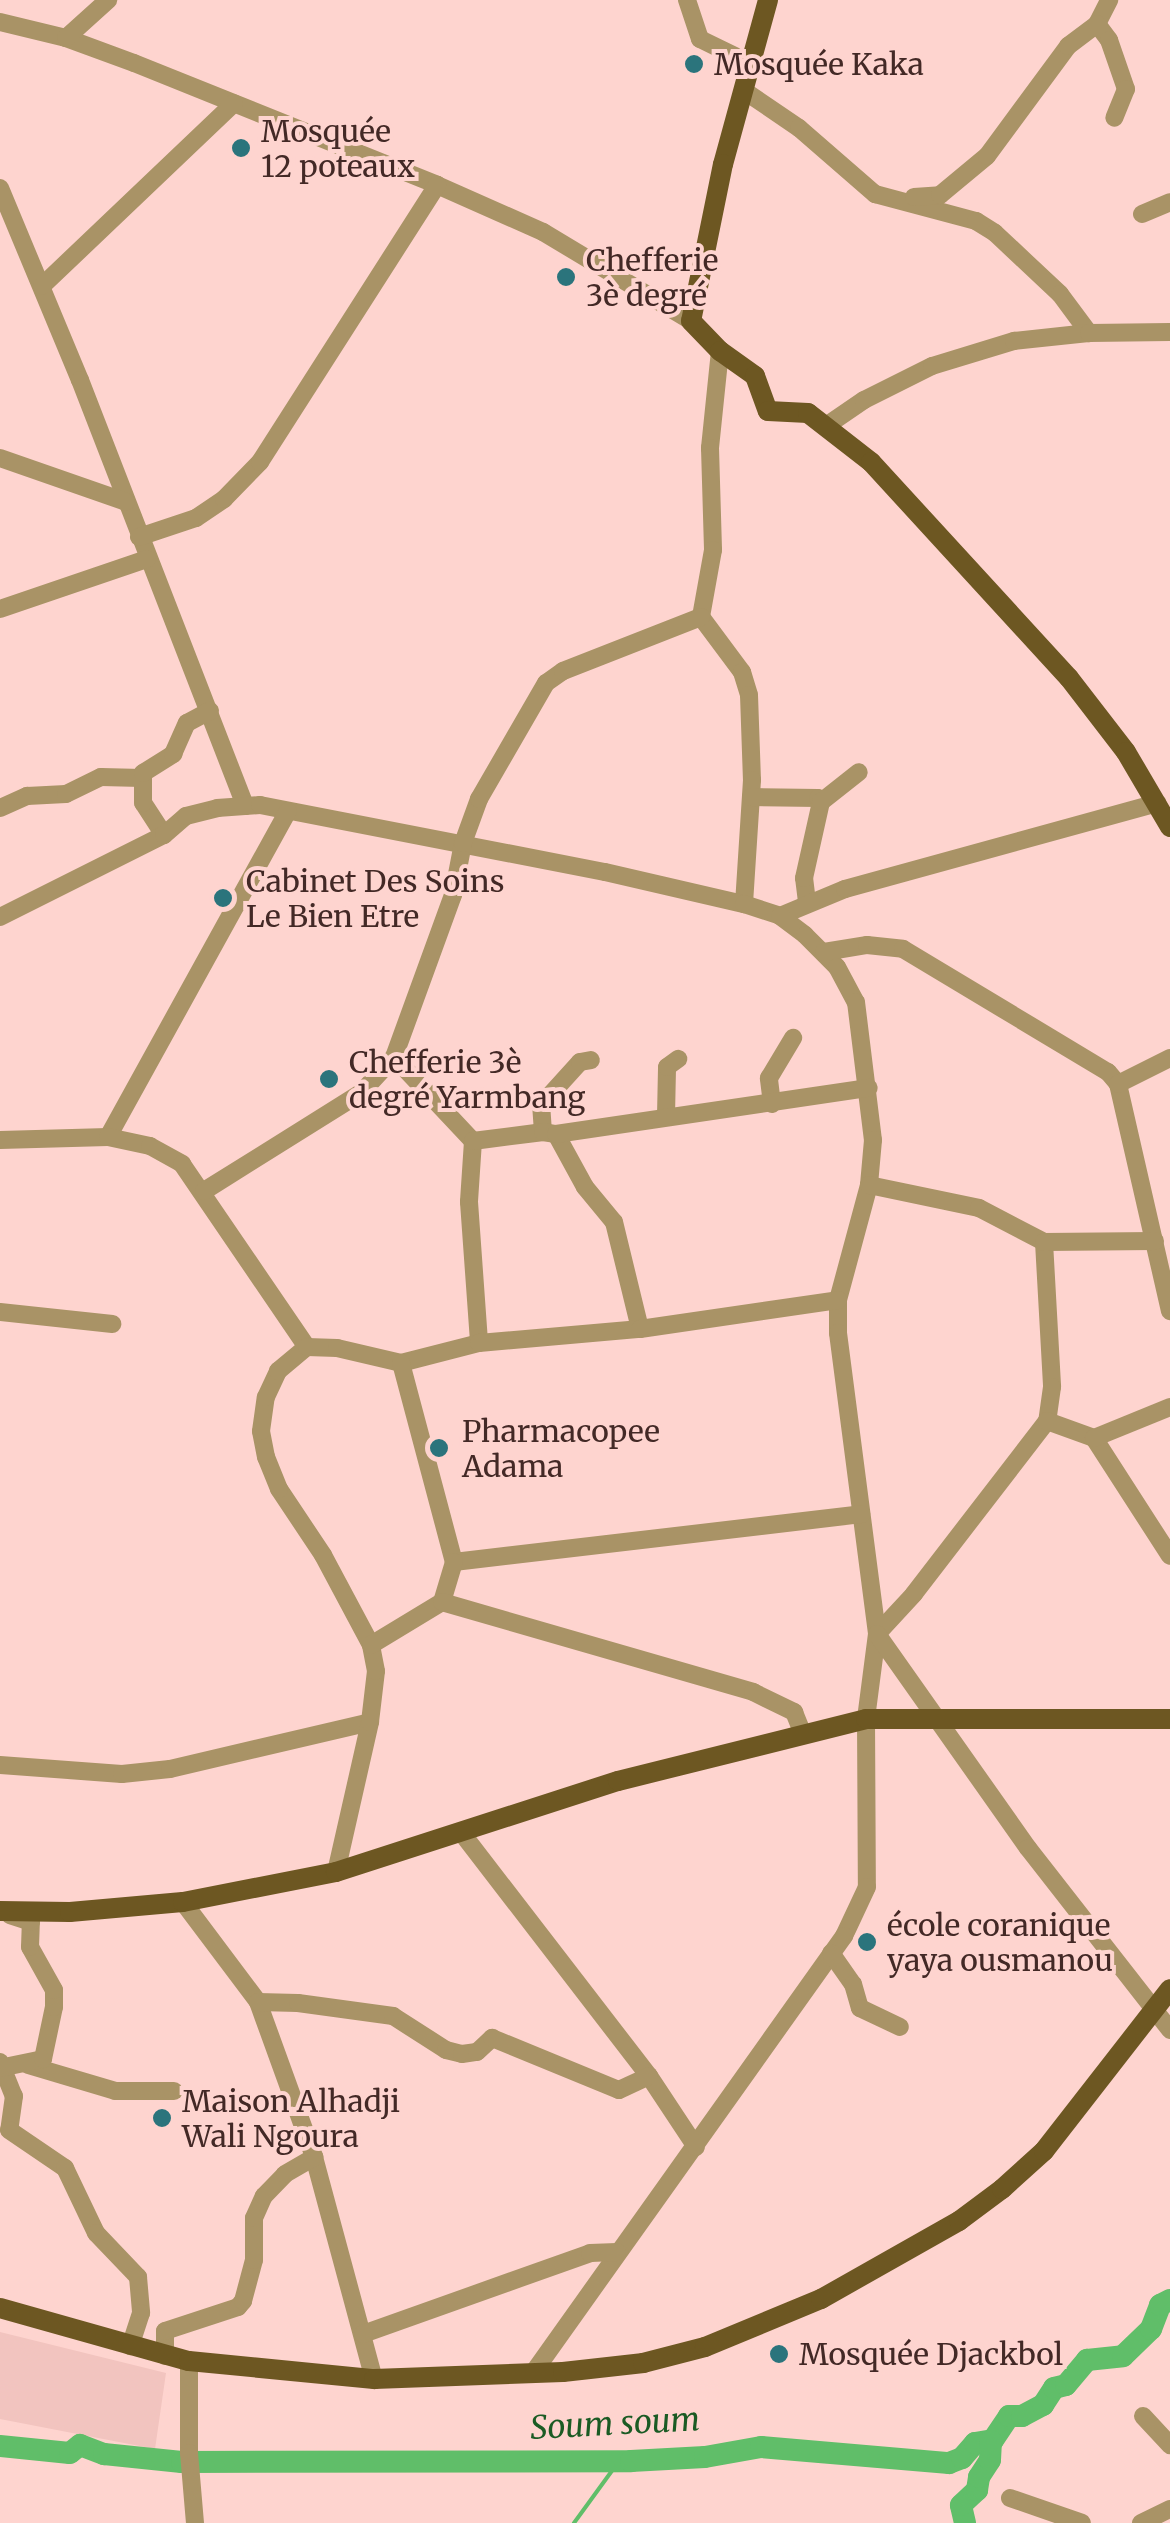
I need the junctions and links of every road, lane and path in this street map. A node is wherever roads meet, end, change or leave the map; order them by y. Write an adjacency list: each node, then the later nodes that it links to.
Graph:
1 (108, 0): 7 (street)
2 (687, 0): 8 (street)
3 (768, 0): 9 (main road)
4 (1109, 0): 6 (street)
5 (0, 22): 7 (street)
6 (1097, 24): 11 (street); 14 (street)
7 (66, 38): 10 (street)
8 (735, 56)
9 (746, 92): 14 (street); 18 (main road)
10 (234, 103): 12 (street); 17 (street)
11 (1114, 118)
12 (437, 185): 18 (street); 25 (street)
13 (0, 188): 17 (street)
14 (898, 198): 20 (street)
15 (1170, 202): 16 (street)
16 (1142, 214)
17 (42, 286): 24 (street)
18 (691, 322): 21 (main road)
19 (1170, 332): 20 (street)
20 (1090, 333): 22 (street)
21 (720, 351): 22 (main road); 28 (street)
22 (826, 426): 34 (main road)
23 (0, 458): 24 (street)
24 (126, 502): 25 (street)
25 (139, 537): 26 (street)
26 (147, 559): 27 (street); 29 (street)
27 (0, 608)
28 (700, 617): 32 (street); 40 (street)
29 (210, 711): 31 (street); 35 (street)
30 (860, 772): 33 (street)
31 (142, 778): 36 (street); 39 (street)
32 (751, 797): 33 (street); 42 (street)
33 (821, 802): 41 (street)
34 (1156, 803): 38 (main road); 41 (street)
35 (245, 806): 37 (street); 39 (street)
36 (0, 808)
37 (288, 812): 40 (street); 56 (street)
38 (1170, 827)
39 (164, 835): 44 (street)
40 (463, 844): 42 (street); 47 (street)
41 (808, 902): 43 (street)
42 (744, 904): 43 (street)
43 (780, 916): 45 (street)
44 (0, 917)
45 (824, 952): 51 (street); 52 (street)
46 (793, 1038): 53 (street)
47 (394, 1058): 58 (street); 60 (street)
48 (1170, 1058): 51 (street)
49 (678, 1059): 54 (street)
50 (591, 1060): 55 (street)
51 (1118, 1084): 61 (street)
52 (869, 1088): 53 (street); 59 (street)
53 (772, 1104): 54 (street)
54 (666, 1116): 55 (street)
55 (549, 1133): 58 (street); 67 (street)
56 (108, 1137): 57 (street); 60 (street)
57 (0, 1140)
58 (474, 1141): 68 (street)
59 (869, 1185): 62 (street); 63 (street)
60 (204, 1191): 69 (street)
61 (1155, 1241): 62 (street); 64 (street)
62 (1044, 1242): 72 (street)
63 (838, 1300): 67 (street); 74 (street)
64 (1170, 1311)
65 (0, 1312): 66 (street)
66 (112, 1324)
67 (640, 1329): 68 (street)
68 (480, 1343): 70 (street)
69 (308, 1347): 70 (street); 79 (street)
70 (401, 1364): 76 (street)
71 (1170, 1407): 73 (street)
72 (1048, 1420): 73 (street); 78 (street)
73 (1094, 1438): 75 (street)
74 (861, 1514): 76 (street); 78 (street)
75 (1170, 1556)
76 (454, 1562): 77 (street)
77 (442, 1602): 79 (street); 84 (street)
78 (877, 1634): 80 (street); 82 (street)
79 (372, 1645): 83 (street)
80 (938, 1717): 81 (main road); 82 (main road); 93 (street)
81 (1170, 1719)
82 (866, 1720): 84 (main road); 90 (street)
83 (370, 1722): 85 (street); 87 (street)
84 (803, 1734): 86 (main road)
85 (0, 1765)
86 (460, 1832): 87 (main road); 97 (street)
87 (336, 1872): 88 (main road)
88 (183, 1902): 89 (main road); 92 (street)
89 (0, 1911): 96 (street)
90 (831, 1953): 94 (street); 99 (street)
91 (1170, 1990): 93 (main road)
92 (258, 2002): 97 (street); 100 (street)
93 (1153, 2011): 95 (street); 107 (main road)
94 (900, 2027)
95 (1170, 2030)
96 (6, 2064): 98 (street); 104 (street)
97 (650, 2076): 99 (street)
98 (174, 2092)
99 (696, 2147): 101 (street)
100 (314, 2157): 103 (street); 105 (street)
101 (617, 2252): 103 (street); 107 (street)
102 (0, 2308): 104 (main road)
103 (362, 2334): 108 (street)
104 (130, 2346): 105 (main road)
105 (165, 2356): 106 (main road)
106 (189, 2361): 108 (main road); 113 (street)
107 (532, 2373): 108 (main road)
108 (374, 2379)
109 (1143, 2416): 110 (street)
110 (1170, 2445)
111 (1010, 2498): 114 (street)
112 (1170, 2510): 115 (street)
113 (196, 2523)
114 (1082, 2523)
115 (1142, 2523)

